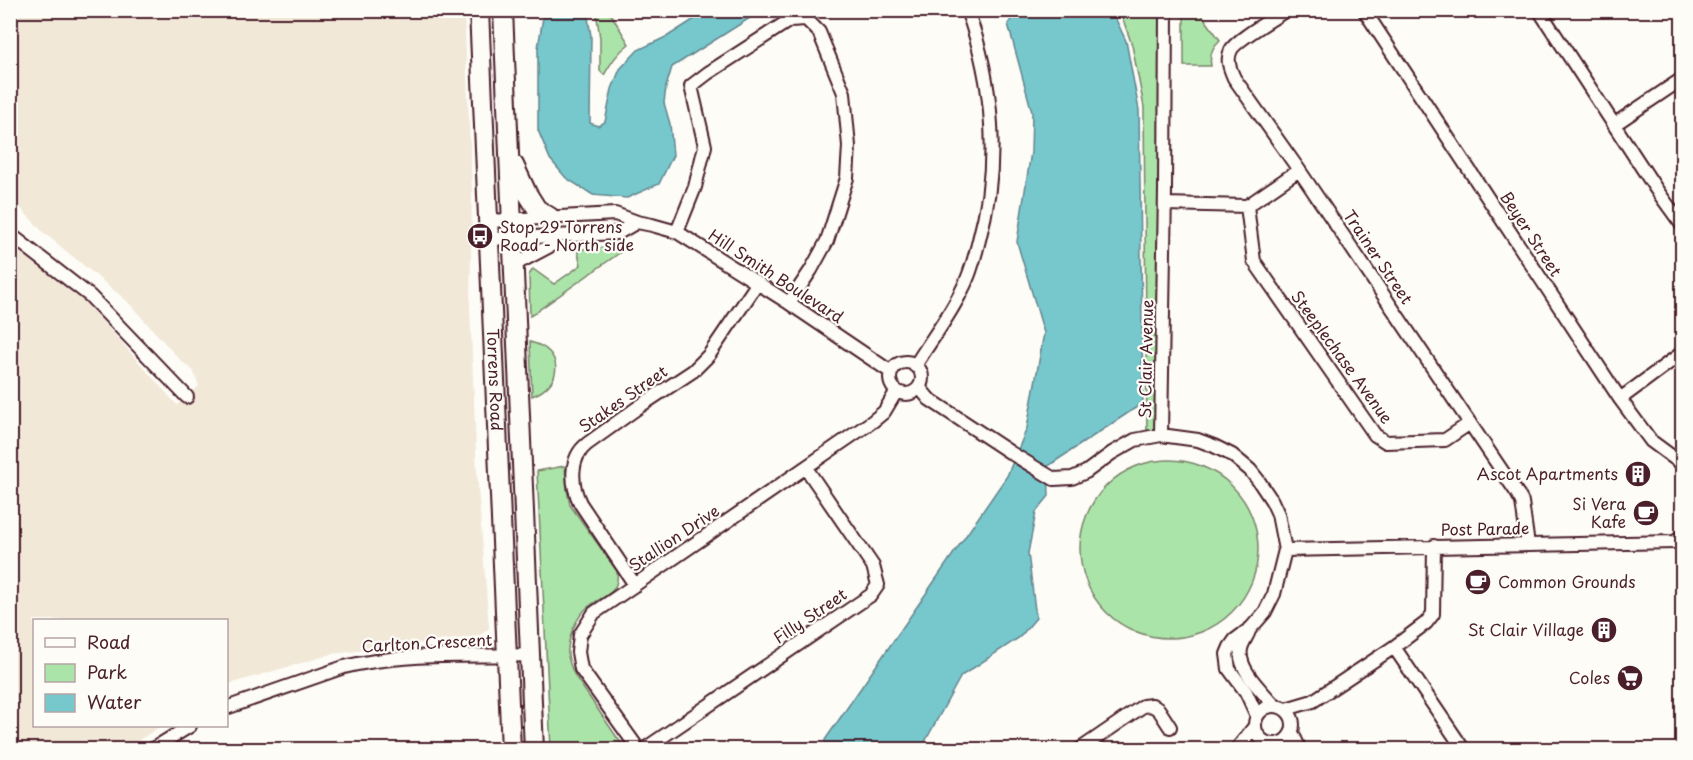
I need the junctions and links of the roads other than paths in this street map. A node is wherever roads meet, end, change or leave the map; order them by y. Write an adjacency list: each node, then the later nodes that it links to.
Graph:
1 (479, 10): 18 (main road, Torrens Road)
2 (503, 10): 10 (main road, Torrens Road)
3 (967, 10): 27 (street)
4 (1166, 10): 12 (street, St Clair Avenue)
5 (1286, 10): 11 (street, Trainer Street)
6 (1364, 10): 32 (street, Beyer Street)
7 (1539, 10): 9 (street)
8 (1683, 79): 9 (street)
9 (1615, 124): 17 (street)
10 (509, 155): 14 (main road); 15 (main road, Torrens Road)
11 (1299, 170): 13 (street); 33 (street, Trainer Street)
12 (1165, 204): 13 (street); 34 (street, St Clair Avenue)
13 (1247, 206): 33 (street, Steeplechase Avenue)
14 (550, 217): 15 (street, Hill Smith Boulevard); 16 (street, Hill Smith Boulevard)
15 (512, 219): 18 (street, Hill Smith Boulevard); 22 (main road, Torrens Road)
16 (637, 222): 19 (street, Hill Smith Boulevard); 21 (street)
17 (1683, 225)
18 (489, 230): 22 (street); 45 (main road, Torrens Road)
19 (677, 232): 24 (street, Hill Smith Boulevard); 25 (street)
20 (10, 234): 31 (street)
21 (571, 236): 22 (street); 23 (street)
22 (513, 239): 23 (main road, Torrens Road)
23 (514, 264): 44 (main road, Torrens Road)
24 (757, 284): 25 (street, Hill Smith Boulevard); 41 (street, Stakes Street)
25 (789, 303): 28 (street, Hill Smith Boulevard)
26 (1683, 353): 32 (street)
27 (915, 366): 28 (street); 29 (street)
28 (891, 372): 30 (street)
29 (919, 387): 30 (street); 34 (street)
30 (896, 392): 36 (street, Stallion Drive)
31 (187, 397)
32 (1620, 399): 35 (street, Beyer Street)
33 (1470, 423): 38 (street, Trainer Street)
34 (1161, 435): 40 (street, St Clair Avenue)
35 (1683, 464)
36 (806, 468): 41 (street, Stallion Drive); 57 (street, Filly Street)
37 (1683, 536): 38 (street, Post Parade)
38 (1528, 545): 39 (street, Post Parade)
39 (1434, 546): 40 (street, Post Parade); 43 (street)
40 (1285, 549): 42 (street, St Clair Avenue)
41 (635, 585): 57 (street, Stallion Drive)
42 (1251, 628): 48 (street, St Clair Avenue); 49 (street, St Clair Avenue)
43 (1394, 647): 46 (street); 61 (street)
44 (529, 655): 45 (street, Carlton Crescent); 56 (main road, Torrens Road)
45 (508, 656): 47 (street, Carlton Crescent); 55 (main road, Torrens Road)
46 (1313, 701): 48 (street); 52 (street)
47 (228, 707)
48 (1280, 707): 49 (street); 52 (street)
49 (1256, 721): 53 (street); 59 (street)
50 (188, 727): 54 (street)
51 (1170, 727): 58 (street)
52 (1293, 729): 53 (street); 60 (street)
53 (1274, 745): 59 (street)
54 (151, 750)
55 (511, 750)
56 (534, 750)
57 (641, 750)
58 (1079, 750)
59 (1237, 750)
60 (1300, 750)
61 (1464, 750)

